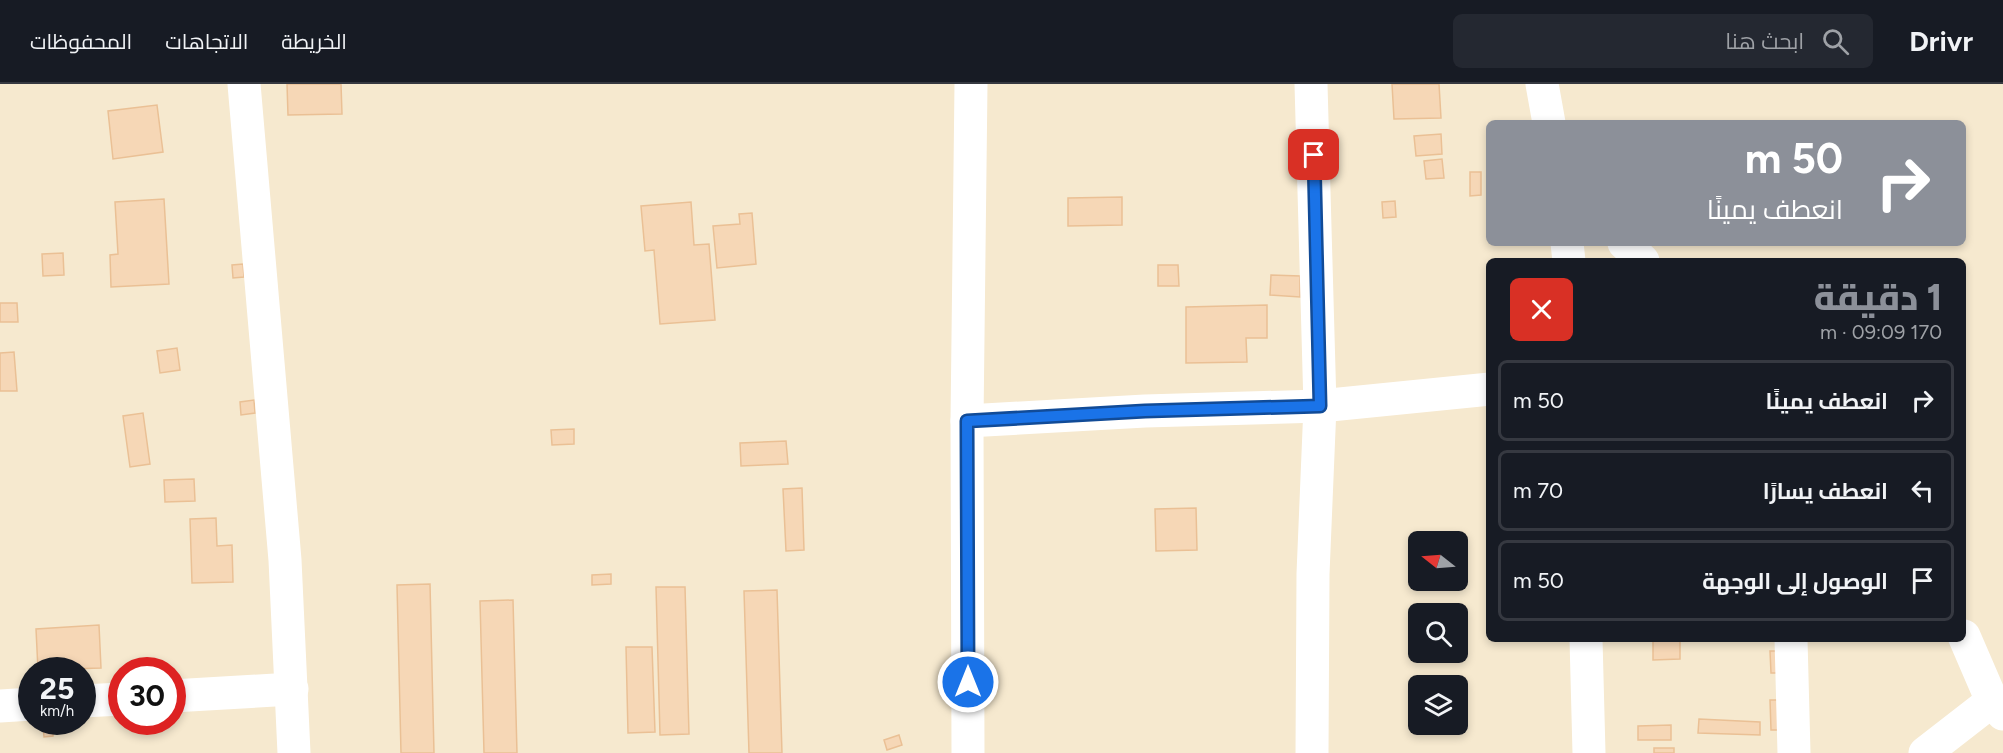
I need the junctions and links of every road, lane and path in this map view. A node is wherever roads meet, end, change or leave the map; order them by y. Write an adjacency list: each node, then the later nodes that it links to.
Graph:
1 (244, 84): 14 (street)
2 (971, 84): 10 (street)
3 (1311, 84): 9 (street)
4 (1542, 84): 5 (street)
5 (1548, 120)
6 (1627, 246): 7 (street)
7 (1640, 258)
8 (1486, 389): 9 (street)
9 (1320, 406): 10 (street); 21 (street)
10 (967, 421): 20 (street)
11 (1966, 640): 18 (street)
12 (1586, 642): 22 (street)
13 (1791, 642): 23 (street)
14 (292, 689): 15 (street); 19 (street)
15 (186, 695)
16 (18, 705): 17 (street)
17 (0, 706)
18 (1997, 708): 24 (street)
19 (294, 753)
20 (968, 753)
21 (1312, 753)
22 (1589, 753)
23 (1794, 753)
24 (1926, 753)

